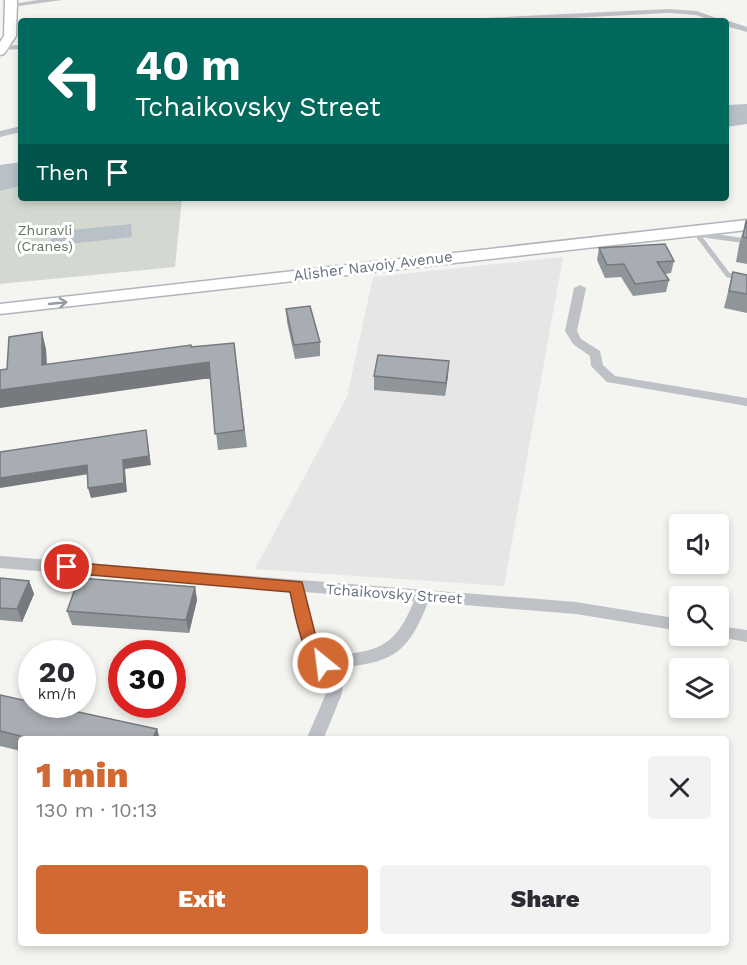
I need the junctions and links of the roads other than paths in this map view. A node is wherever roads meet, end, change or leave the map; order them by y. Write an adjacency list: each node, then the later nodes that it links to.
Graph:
1 (58, 0): 3 (street)
2 (648, 0): 4 (street)
3 (11, 2): 11 (main road)
4 (641, 12): 5 (street); 6 (street); 7 (street)
5 (522, 18)
6 (637, 18)
7 (711, 18)
8 (729, 24): 9 (street)
9 (747, 30)
10 (18, 47): 11 (street)
11 (1, 50)
12 (18, 130): 13 (street)
13 (0, 134)
14 (747, 213): 20 (main road, Alisher Navoiy Avenue)
15 (747, 225): 16 (main road, Alisher Navoiy Avenue)
16 (696, 232): 17 (lane); 18 (lane); 21 (main road, Alisher Navoiy Avenue, one-way to 16)
17 (747, 241)
18 (747, 278)
19 (580, 288): 22 (street)
20 (0, 294)
21 (0, 309)
22 (747, 402)
23 (0, 562): 24 (street, Tchaikovsky Street)
24 (296, 586): 25 (street, Tchaikovsky Street); 29 (street)
25 (423, 596): 26 (street, Tchaikovsky Street); 29 (street)
26 (669, 623)
27 (729, 634): 28 (street)
28 (747, 636)
29 (323, 663): 30 (street)
30 (316, 736)

